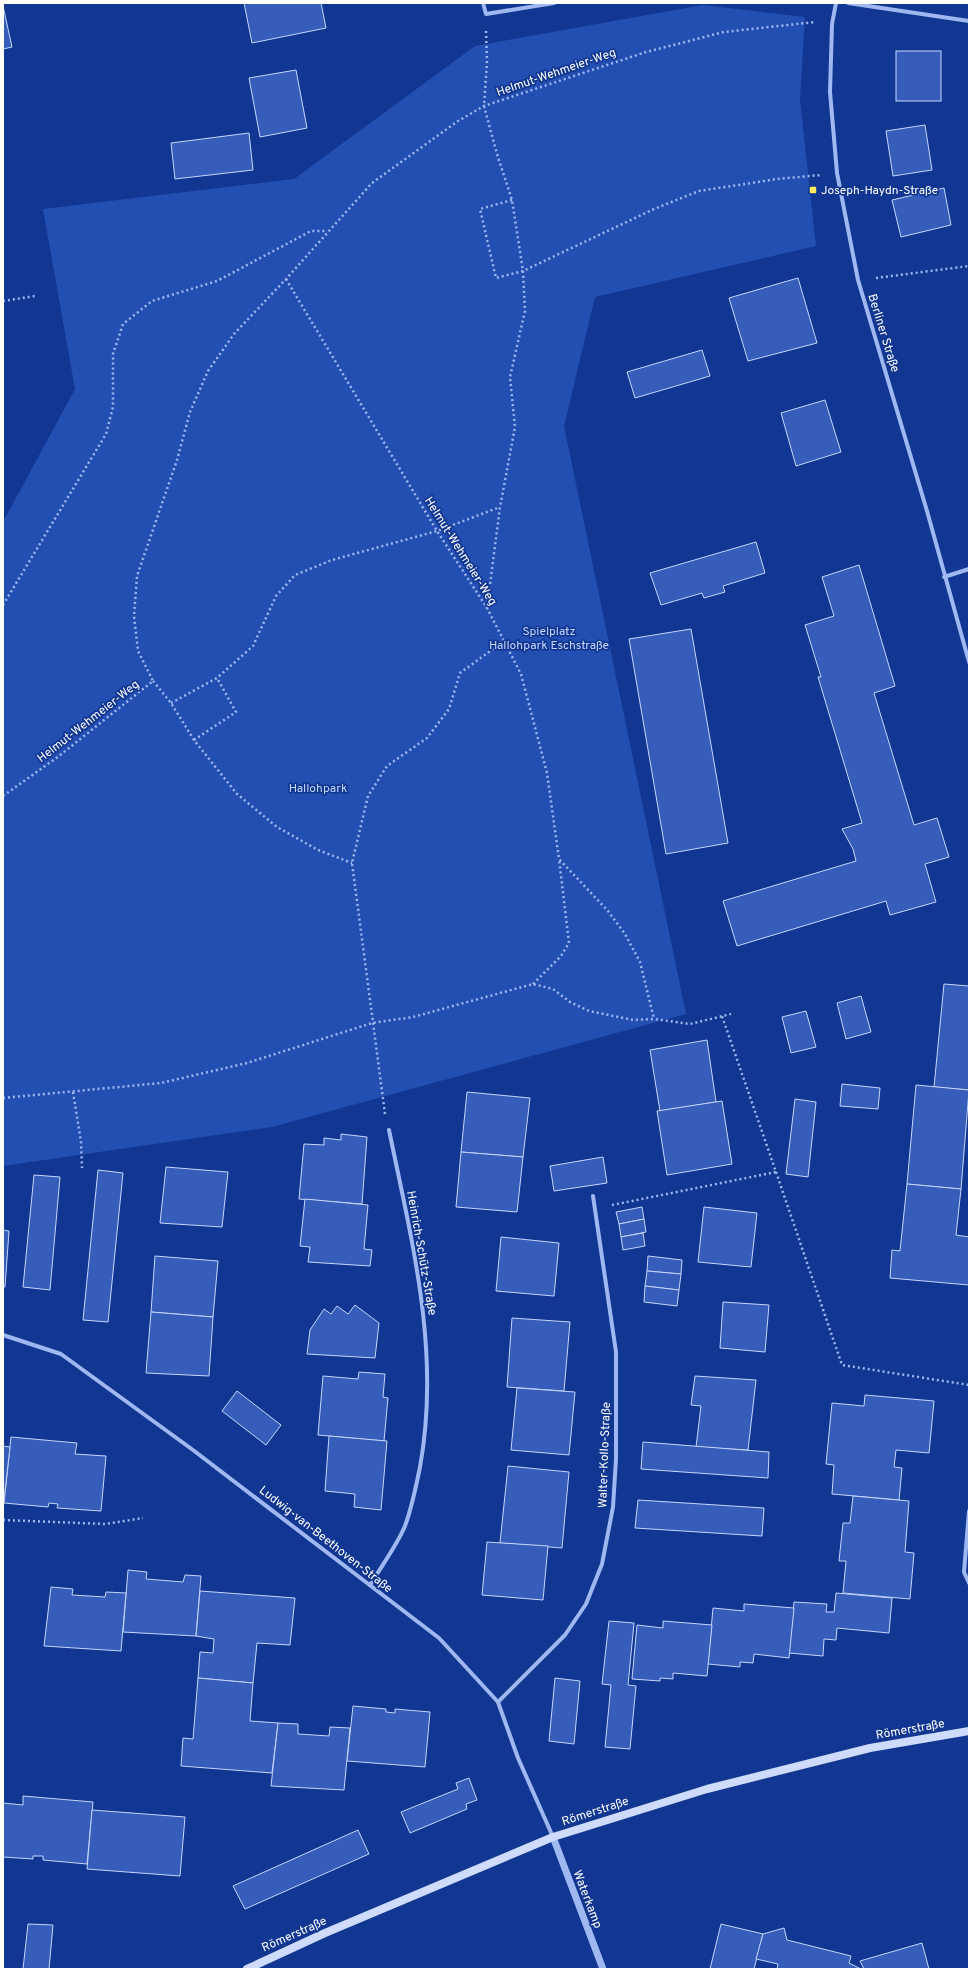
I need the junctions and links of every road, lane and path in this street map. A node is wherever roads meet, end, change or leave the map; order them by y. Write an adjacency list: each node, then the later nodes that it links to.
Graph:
1 (484, 3): 5 (street)
2 (554, 3): 5 (street)
3 (836, 3): 7 (street, Berliner Straße)
4 (848, 3): 6 (street)
5 (486, 14): 8 (path)
6 (969, 21)
7 (832, 24): 8 (path, Helmut-Wehmeier-Weg); 9 (street, Berliner Straße)
8 (484, 106): 10 (path); 11 (path, Helmut-Wehmeier-Weg)
9 (837, 173): 13 (path); 15 (street, Berliner Straße)
10 (512, 200): 13 (path); 13 (path)
11 (327, 231): 14 (path, Helmut-Wehmeier-Weg); 22 (path)
12 (969, 266): 15 (path)
13 (523, 271): 18 (path)
14 (286, 279): 19 (path, Helmut-Wehmeier-Weg); 27 (path, Helmut-Wehmeier-Weg)
15 (858, 280): 21 (street, Berliner Straße)
16 (35, 296): 17 (path)
17 (3, 301)
18 (500, 507): 19 (path); 23 (path)
19 (437, 531): 23 (path, Helmut-Wehmeier-Weg); 26 (path)
20 (969, 569): 21 (street)
21 (944, 577): 25 (street, Berliner Straße)
22 (3, 605)
23 (487, 608): 24 (path, Helmut-Wehmeier-Weg)
24 (504, 641): 31 (path, Helmut-Wehmeier-Weg); 32 (path)
25 (969, 662)
26 (217, 678): 28 (path); 29 (path)
27 (153, 682): 28 (path); 30 (path, Helmut-Wehmeier-Weg)
28 (171, 703): 29 (path)
29 (194, 740): 32 (path)
30 (3, 796)
31 (559, 859): 33 (path, Helmut-Wehmeier-Weg); 36 (path)
32 (352, 863): 37 (path)
33 (534, 984): 36 (path); 37 (path)
34 (731, 1014): 35 (path)
35 (722, 1016): 36 (path); 42 (path)
36 (654, 1019)
37 (372, 1023): 38 (path); 40 (path)
38 (73, 1092): 39 (path); 41 (path)
39 (3, 1098)
40 (389, 1130): 51 (street, Heinrich-Schütz-Straße)
41 (82, 1168)
42 (776, 1172): 44 (path); 46 (path)
43 (592, 1196): 44 (street, Walter-Kollo-Straße)
44 (595, 1208): 52 (street, Walter-Kollo-Straße)
45 (3, 1335): 51 (street, Ludwig-van-Beethoven-Straße)
46 (969, 1385)
47 (969, 1511): 50 (street)
48 (143, 1518): 49 (path)
49 (3, 1520)
50 (969, 1583)
51 (370, 1586): 52 (street, Ludwig-van-Beethoven-Straße)
52 (498, 1702): 54 (street, Ludwig-van-Beethoven-Straße)
53 (969, 1731): 54 (main road, Römerstraße)
54 (553, 1837): 55 (main road, Römerstraße); 56 (street, Waterkamp)
55 (247, 1969)
56 (603, 1969)

